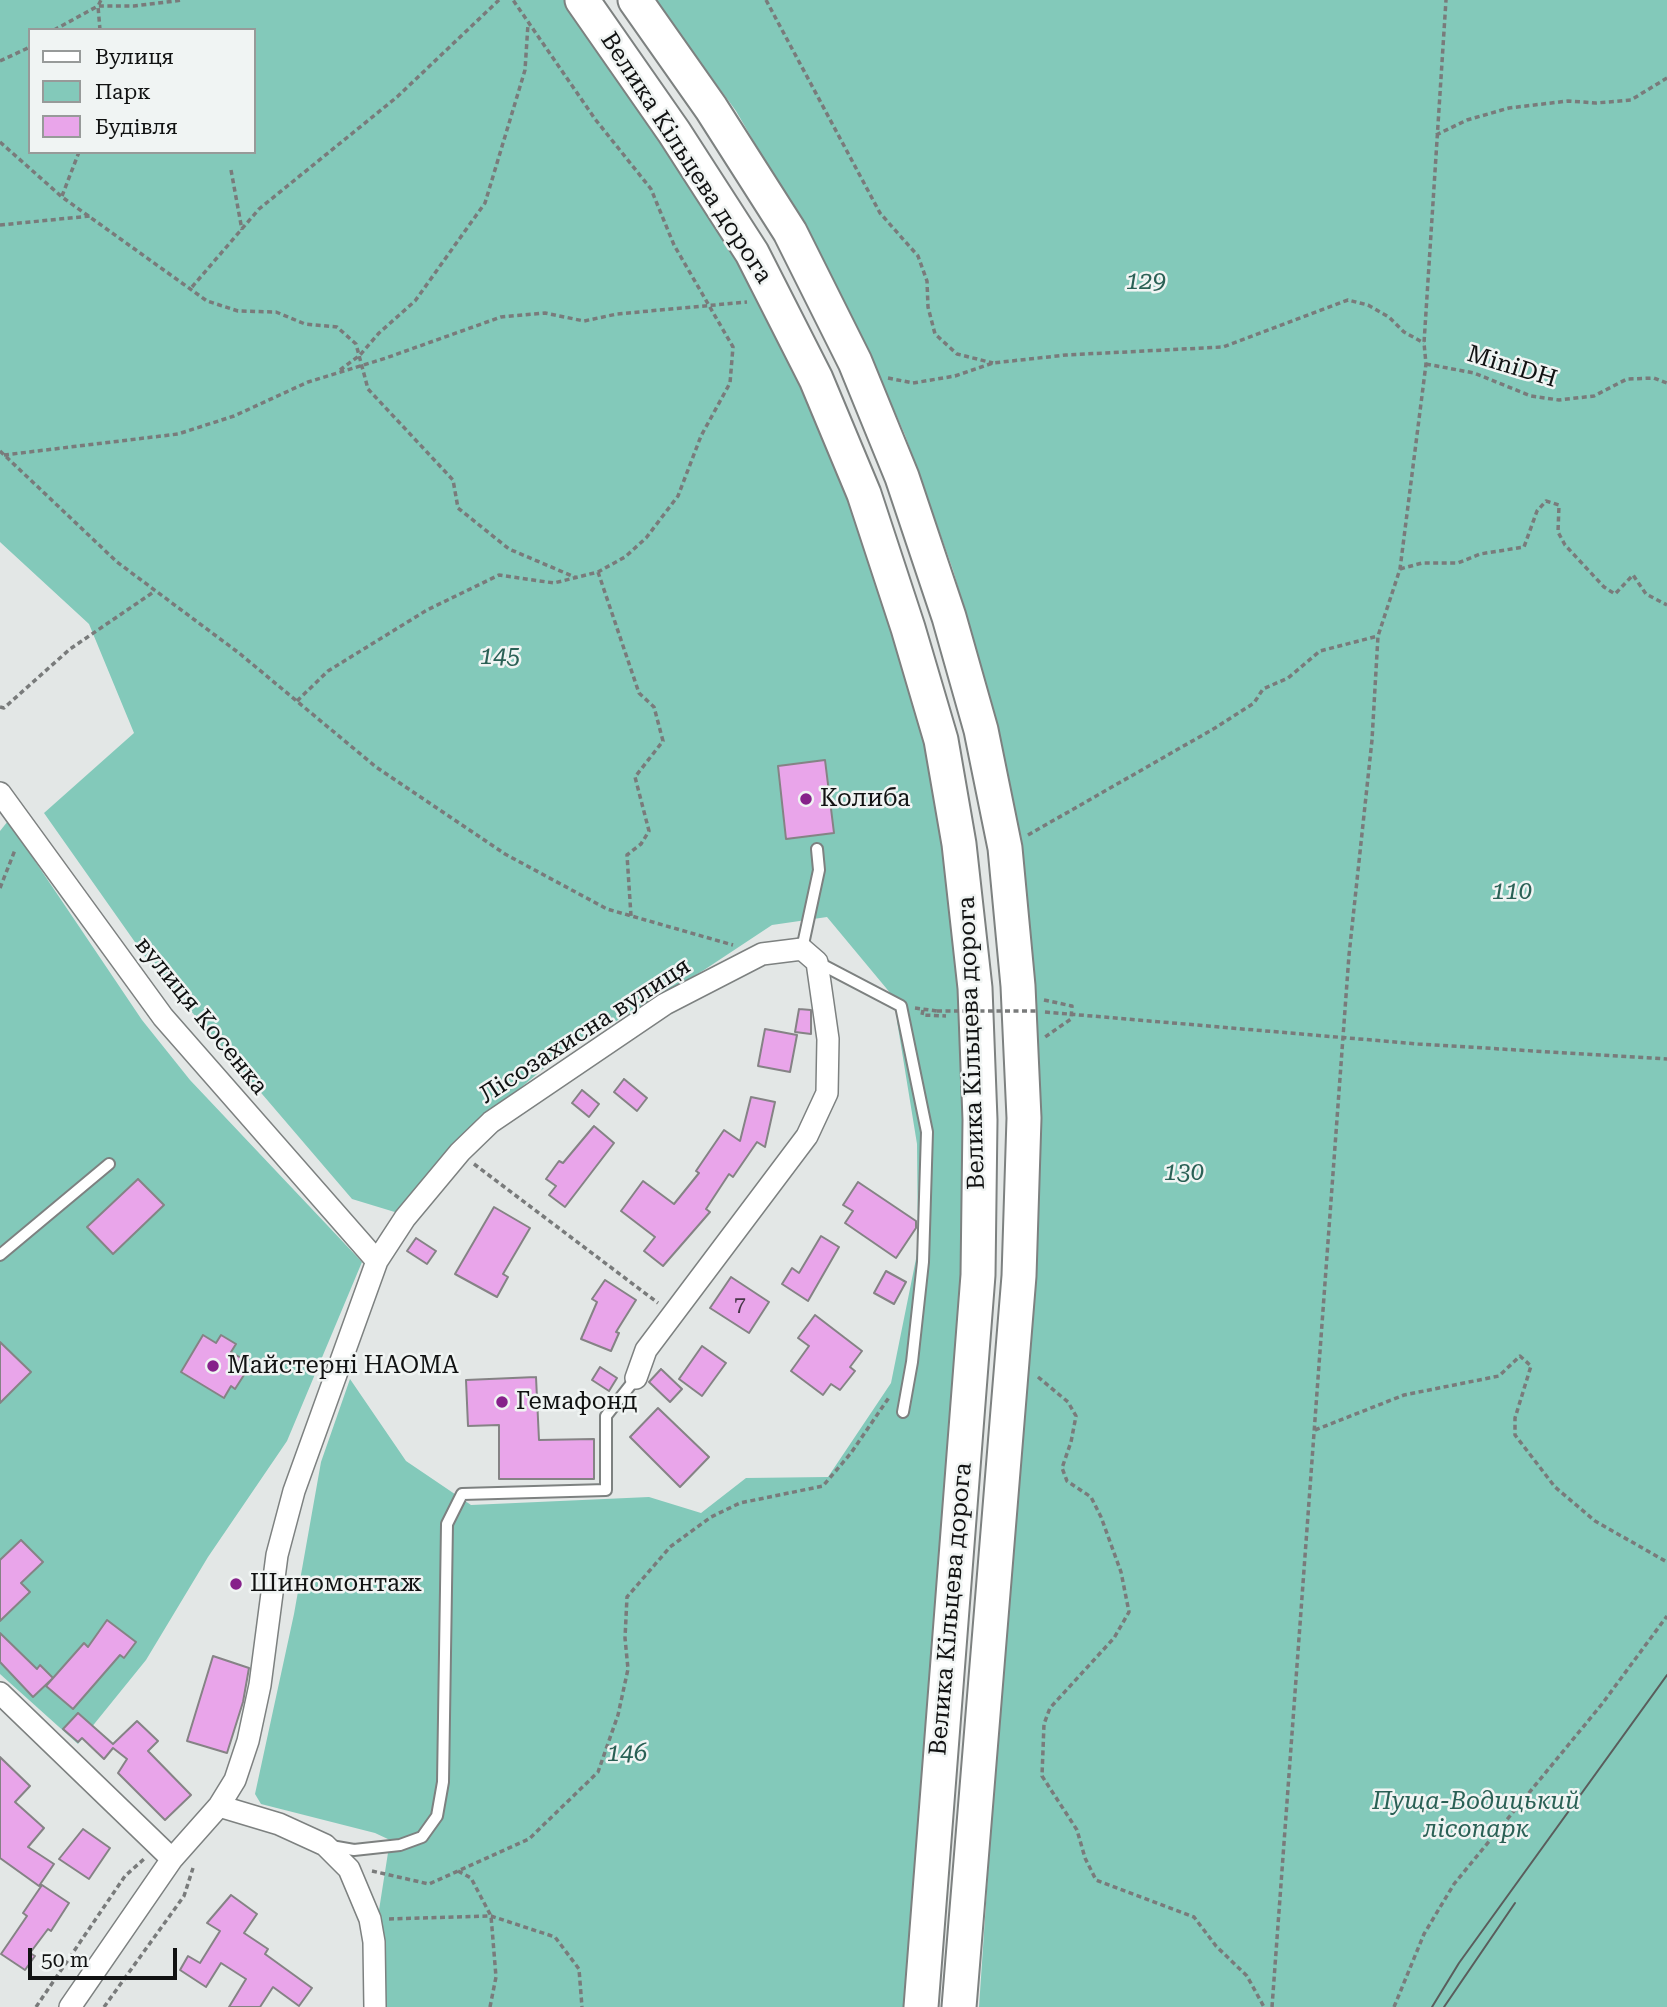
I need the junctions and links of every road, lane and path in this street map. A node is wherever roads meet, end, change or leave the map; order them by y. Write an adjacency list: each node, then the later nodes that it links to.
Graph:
1 (101, 0): 9 (path)
2 (183, 0): 9 (path)
3 (499, 0): 23 (path)
4 (513, 0): 10 (path)
5 (582, 0): 85 (main road, Велика Кільцева дорога)
6 (635, 0): 29 (main road, Велика Кільцева дорога)
7 (766, 0): 30 (path)
8 (1446, 0): 16 (path)
9 (98, 6): 11 (path); 12 (path)
10 (528, 22): 26 (path); 28 (path)
11 (58, 28)
12 (100, 28)
13 (28, 48): 14 (path)
14 (0, 61)
15 (1667, 78): 16 (path)
16 (1436, 135): 27 (path)
17 (0, 142): 20 (path)
18 (78, 154): 20 (path)
19 (230, 170): 23 (path)
20 (62, 197): 21 (path)
21 (92, 216): 22 (path); 24 (path)
22 (0, 225)
23 (242, 231): 24 (path)
24 (192, 287): 28 (path)
25 (749, 301): 26 (path)
26 (712, 307): 32 (path); 37 (path)
27 (1424, 343): 30 (path); 31 (path)
28 (360, 355): 32 (path); 33 (path)
29 (855, 362): 30 (path); 46 (main road, Велика Кільцева дорога)
30 (993, 363)
31 (1426, 364): 34 (path, MiniDH); 36 (path)
32 (363, 365): 33 (path); 38 (path)
33 (335, 374): 35 (path)
34 (1667, 383)
35 (2, 453): 39 (path)
36 (1400, 569): 40 (path); 41 (path)
37 (598, 572): 38 (path); 49 (path)
38 (578, 578): 42 (path)
39 (155, 591): 42 (path); 43 (path)
40 (1667, 605)
41 (1378, 636): 46 (path); 57 (path)
42 (297, 702): 49 (path)
43 (0, 707)
44 (0, 793): 45 (street, вулиця Косенка)
45 (24, 828): 48 (path); 63 (street, вулиця Косенка)
46 (1005, 848): 86 (main road, Велика Кільцева дорога)
47 (817, 849): 51 (lane)
48 (0, 888)
49 (631, 916): 50 (path)
50 (762, 954): 51 (street, Лісозахисна вулиця); 60 (street, Лісозахисна вулиця)
51 (809, 955): 64 (street); 68 (lane)
52 (1040, 999): 55 (path)
53 (923, 1010): 56 (path)
54 (929, 1010): 55 (path, bridge)
55 (1072, 1014): 57 (path); 58 (path)
56 (946, 1016)
57 (1344, 1037): 59 (path); 69 (path)
58 (1041, 1040)
59 (1667, 1059)
60 (460, 1152): 63 (street, Лісозахисна вулиця); 64 (path)
61 (109, 1164): 62 (lane)
62 (0, 1255)
63 (377, 1261): 73 (street, Лісозахисна вулиця)
64 (674, 1315): 66 (street)
65 (1033, 1373): 87 (path)
66 (636, 1378): 74 (lane)
67 (890, 1395): 77 (path)
68 (902, 1412)
69 (1315, 1430): 70 (path); 88 (path)
70 (1667, 1562)
71 (1667, 1616): 89 (path)
72 (4, 1704): 75 (street)
73 (219, 1806): 74 (street); 75 (street, Лісозахисна вулиця)
74 (325, 1845): 76 (street)
75 (165, 1852): 80 (path); 81 (street, Лісозахисна вулиця)
76 (349, 1869): 77 (path); 79 (street)
77 (458, 1871): 78 (path)
78 (491, 1916): 79 (path); 83 (path); 84 (path)
79 (370, 1919): 82 (street)
80 (36, 2007)
81 (70, 2007)
82 (375, 2007)
83 (491, 2007)
84 (582, 2007)
85 (921, 2007)
86 (959, 2007)
87 (1264, 2007)
88 (1272, 2007)
89 (1394, 2007)

